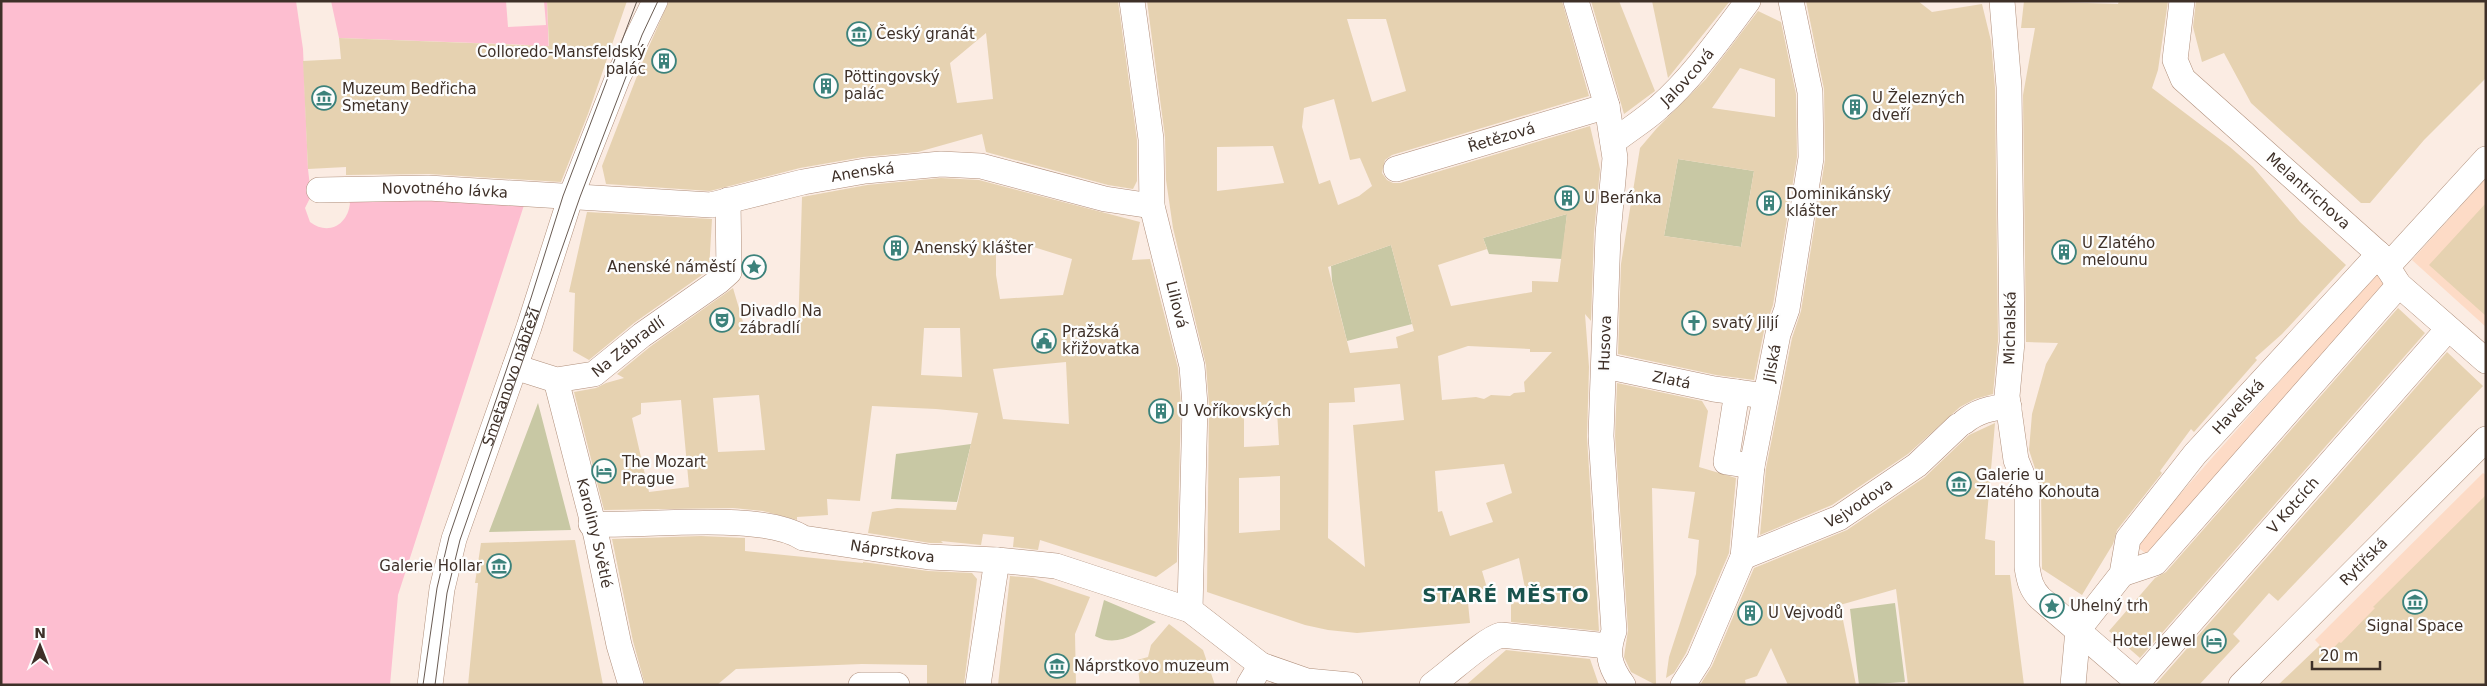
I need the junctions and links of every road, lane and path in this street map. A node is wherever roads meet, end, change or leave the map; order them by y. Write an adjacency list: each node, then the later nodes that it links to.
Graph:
1 (641, 1): 9 (street, Smetanovo nábřeží)
2 (655, 1): 9 (street, Smetanovo nábřeží)
3 (1132, 1): 17 (street, Liliová)
4 (1576, 1): 10 (street, Husova)
5 (1748, 1): 11 (street, Jalovcová)
6 (1791, 1): 25 (street, Jilská)
7 (2002, 1): 26 (street, Michalská)
8 (2182, 1): 18 (street, Melantrichova)
9 (618, 77): 15 (street, Smetanovo nábřeží)
10 (1607, 106): 11 (street, Husova); 13 (street, Řetězová)
11 (1613, 142): 21 (street, Husova)
12 (2486, 159): 18 (street, Havelská)
13 (1396, 168)
14 (319, 190): 15 (street, Novotného lávka)
15 (571, 196): 16 (street, Anenská); 22 (street, Smetanovo nábřeží)
16 (728, 200): 17 (street, Anenská); 23 (street, Na Zábradlí)
17 (1152, 206): 33 (street, Liliová)
18 (2388, 269): 19 (street, Melantrichova); 32 (street, Havelská); 32 (street, Havelská)
19 (2448, 328): 20 (street, Melantrichova); 37 (street, V Kotcích)
20 (2486, 361)
21 (1605, 366): 24 (street, Zlatá); 35 (street, Husova)
22 (515, 367): 23 (street, Na Zábradlí); 38 (street, Smetanovo nábřeží)
23 (556, 380): 29 (street, Karoliny Světlé)
24 (1737, 392): 25 (street, Zlatá); 28 (street)
25 (1765, 396): 28 (street, Jilská)
26 (2009, 407): 30 (street, Vejvodova); 34 (street, Michalská)
27 (2486, 439): 48 (street, Rytířská)
28 (1752, 466): 30 (street, Jilská)
29 (592, 524): 31 (street, Náprstkova); 39 (street, Karoliny Světlé)
30 (1743, 557): 46 (street, Jilská)
31 (997, 560): 33 (street, Náprstkova); 42 (street)
32 (2122, 574): 34 (street, Havelská)
33 (1190, 610): 36 (street, Náprstkova)
34 (2078, 630): 37 (street); 47 (street)
35 (1608, 646): 44 (street); 45 (street, Husova)
36 (1255, 675): 43 (street, Náprstkova)
37 (2139, 684)
38 (430, 685)
39 (631, 685)
40 (861, 685): 41 (street)
41 (897, 685)
42 (978, 685)
43 (1350, 685)
44 (1432, 685)
45 (1622, 685)
46 (1683, 685)
47 (2073, 685)
48 (2241, 685)

